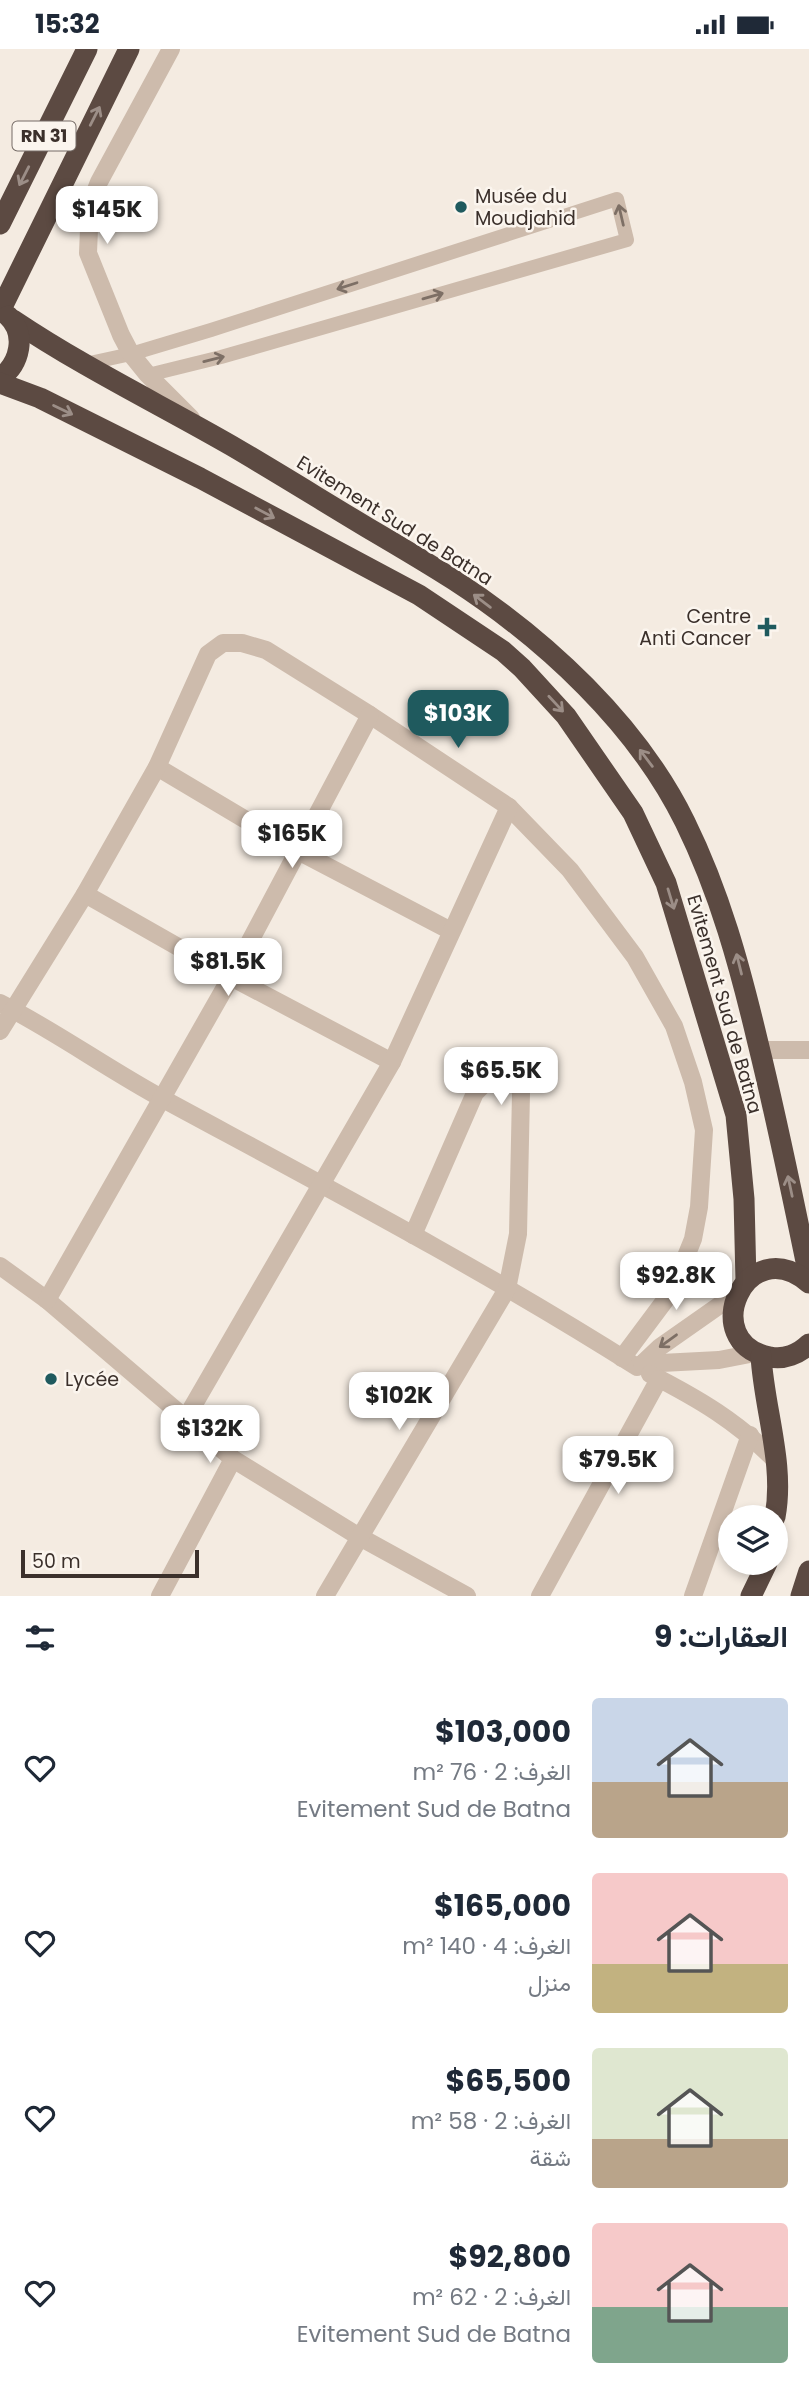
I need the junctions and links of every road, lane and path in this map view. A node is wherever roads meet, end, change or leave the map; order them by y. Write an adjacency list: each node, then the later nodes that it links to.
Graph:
1 (88, 49): 4 (highway, RN 31, one-way to 4)
2 (129, 49): 5 (highway, RN 31, one-way to 2)
3 (171, 49): 6 (street)
4 (0, 224)
5 (5, 313): 7 (highway, Evitement Sud de Batna); 9 (highway)
6 (131, 354): 7 (lane); 8 (street); 8 (lane, one-way to 6)
7 (85, 364): 11 (highway, Evitement Sud de Batna)
8 (148, 375): 11 (street)
9 (0, 377)
10 (0, 383): 30 (highway, Evitement Sud de Batna, one-way to 30)
11 (203, 430): 21 (highway, Evitement Sud de Batna, one-way to 11)
12 (370, 715): 13 (street); 14 (street); 15 (street)
13 (157, 767): 15 (street); 16 (street)
14 (509, 807): 17 (street); 35 (street)
15 (298, 851): 17 (street); 18 (street)
16 (85, 894): 18 (street); 19 (street)
17 (452, 931): 23 (street)
18 (231, 977): 23 (street); 24 (street)
19 (7, 1007): 20 (street); 24 (street)
20 (0, 1031)
21 (760, 1050): 22 (street); 28 (highway, Evitement Sud de Batna, one-way to 21)
22 (809, 1050)
23 (392, 1062): 25 (street)
24 (162, 1099): 25 (street); 32 (street)
25 (322, 1183): 26 (street); 37 (street)
26 (413, 1235): 31 (street); 31 (street)
27 (0, 1266): 32 (street)
28 (809, 1276)
29 (809, 1283): 30 (highway)
30 (741, 1287): 34 (highway, Evitement Sud de Batna); 35 (street, one-way to 35)
31 (507, 1289): 35 (street); 42 (street)
32 (47, 1300): 37 (street)
33 (809, 1344): 34 (highway)
34 (758, 1355): 35 (street); 40 (highway)
35 (633, 1363): 36 (street)
36 (659, 1379): 38 (street); 48 (street)
37 (186, 1418): 39 (street)
38 (750, 1435): 40 (street); 49 (street)
39 (233, 1459): 42 (street); 45 (street)
40 (776, 1461): 41 (highway)
41 (777, 1505)
42 (358, 1537): 46 (street); 47 (street)
43 (809, 1571): 51 (highway)
44 (761, 1575): 50 (highway)
45 (160, 1596)
46 (325, 1596)
47 (467, 1596)
48 (540, 1596)
49 (693, 1596)
50 (751, 1596)
51 (801, 1596)

